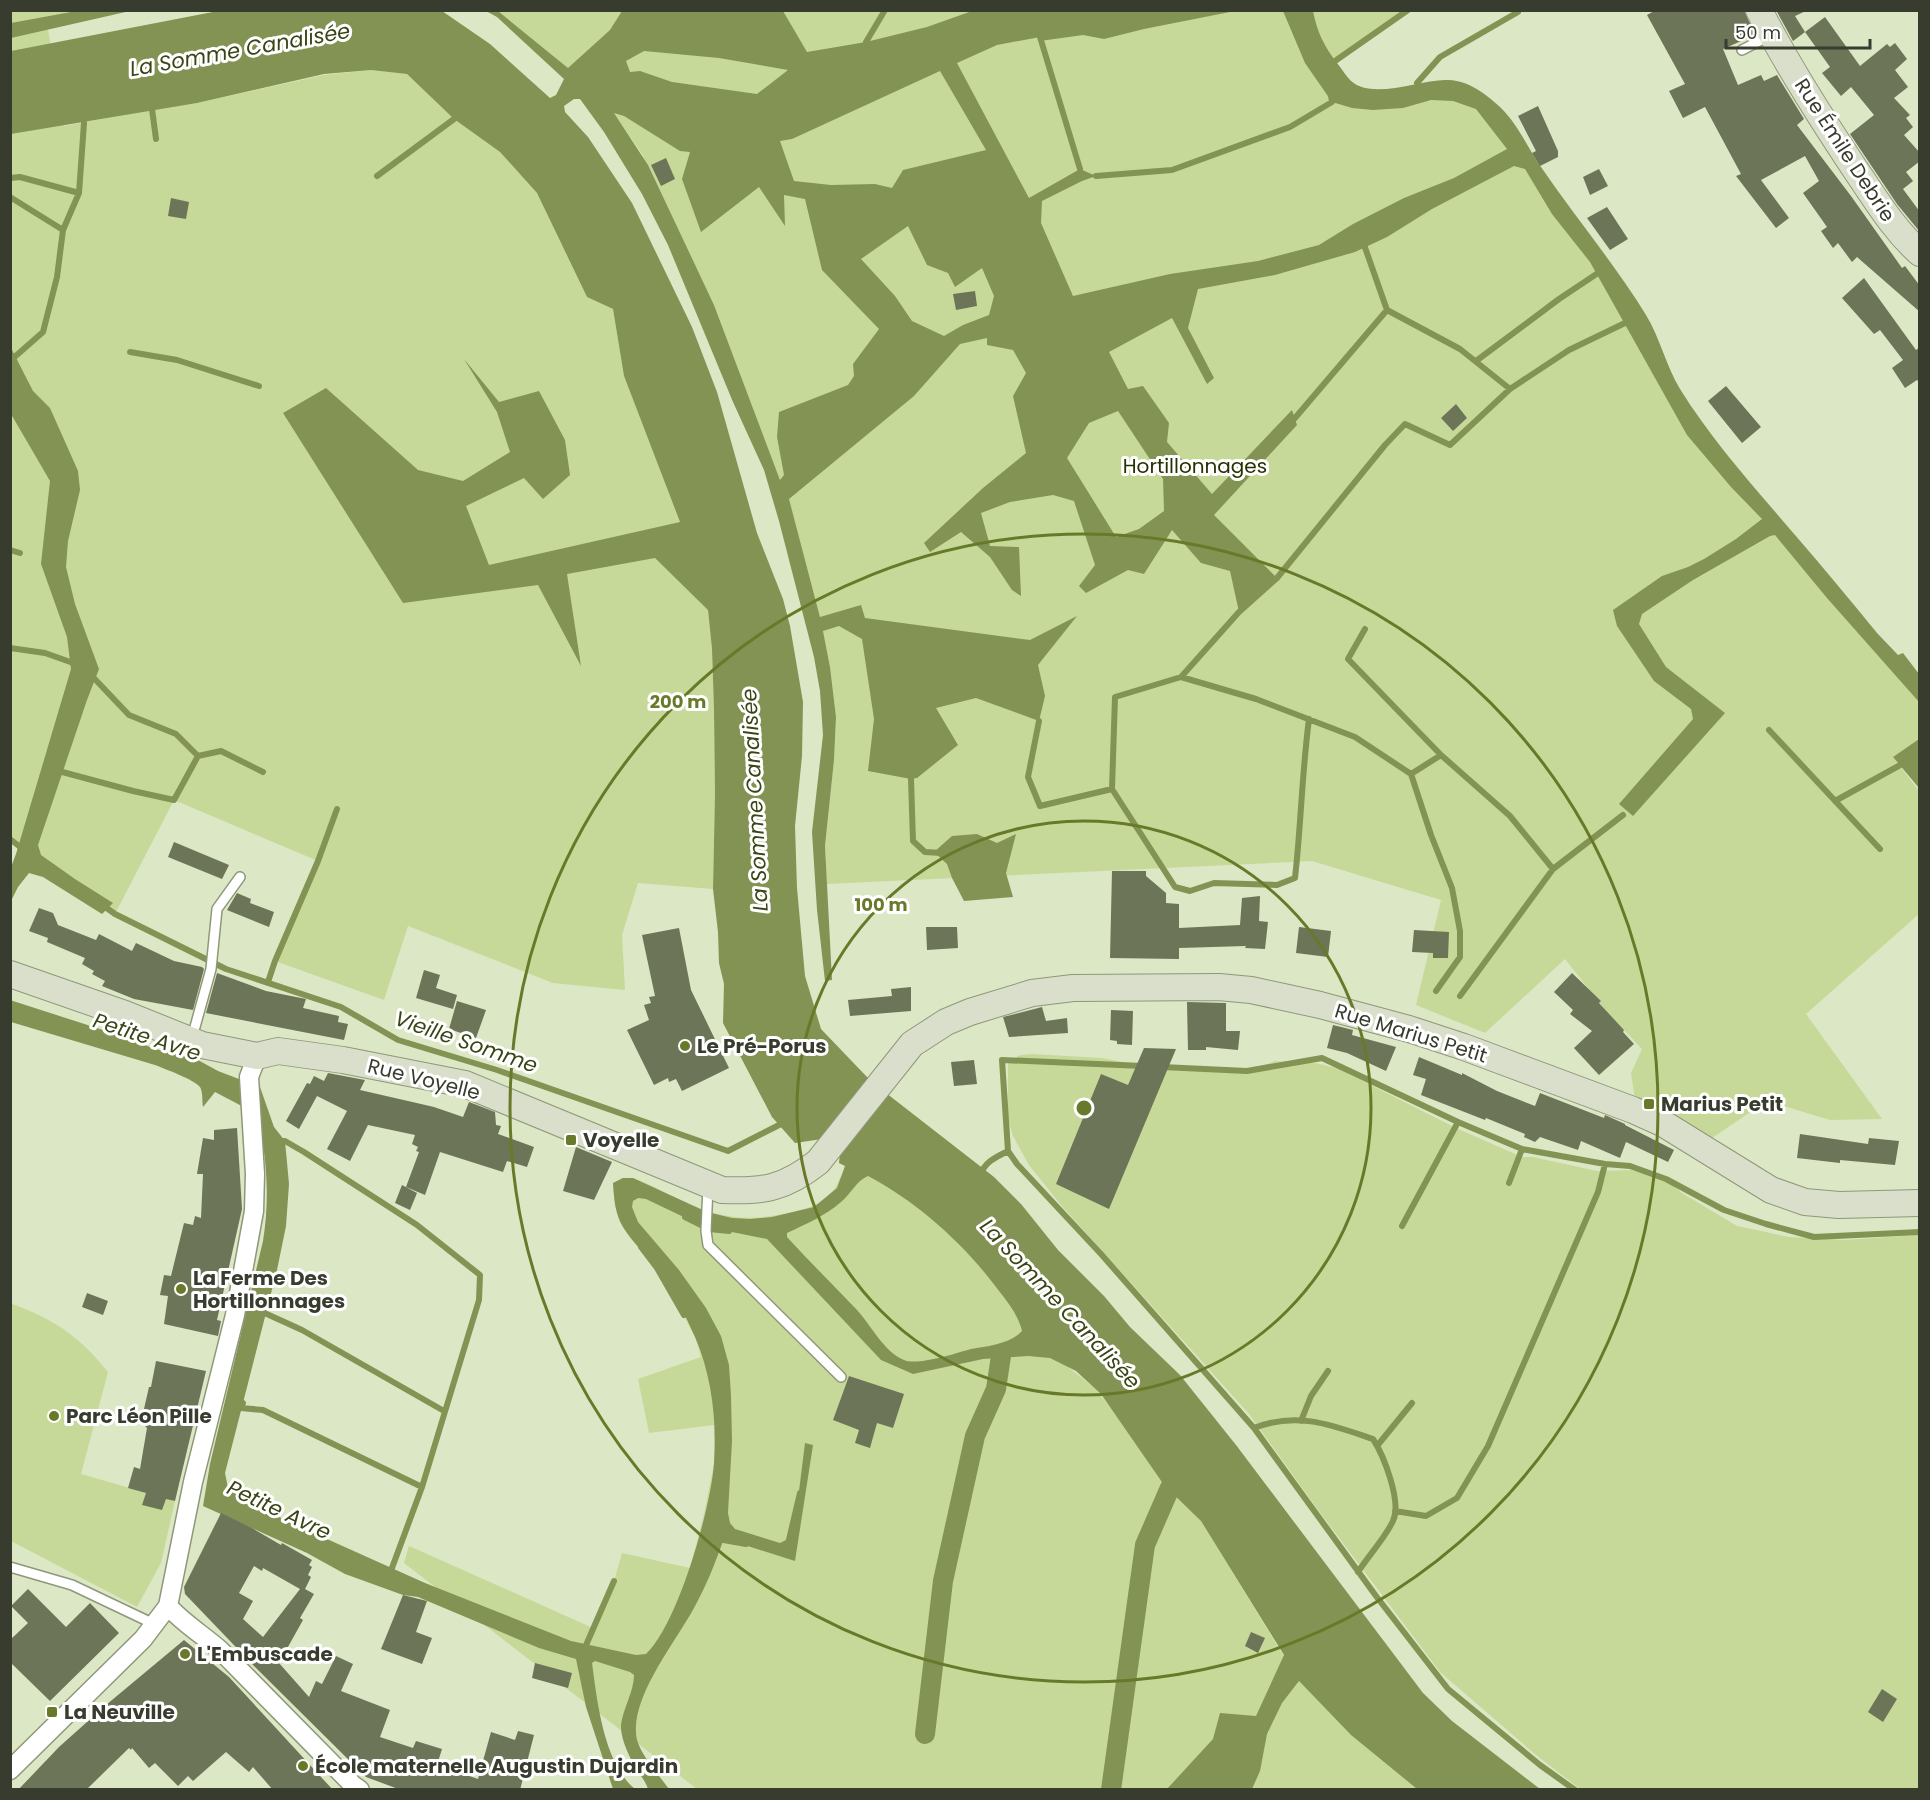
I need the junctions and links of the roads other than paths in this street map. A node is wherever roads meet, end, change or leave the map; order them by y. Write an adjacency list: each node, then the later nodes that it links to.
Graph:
1 (1759, 10): 2 (street, Rue Émile Debrie)
2 (1771, 34): 3 (lane); 4 (street, Rue Émile Debrie)
3 (1742, 50)
4 (1920, 253)
5 (240, 877): 8 (lane)
6 (10, 974): 7 (street, Rue Voyelle)
7 (125, 1014): 8 (street, Rue Voyelle); 9 (street, Rue Voyelle)
8 (195, 1028): 9 (street, Rue Voyelle)
9 (253, 1067): 11 (street, Rue Voyelle); 15 (street)
10 (818, 1162): 11 (street, Rue Voyelle); 12 (street, Rue Marius Petit)
11 (708, 1195): 13 (lane)
12 (1920, 1203)
13 (841, 1377)
14 (10, 1567): 16 (lane)
15 (168, 1606): 16 (street); 18 (street)
16 (154, 1624): 17 (street)
17 (10, 1770)
18 (360, 1790)

